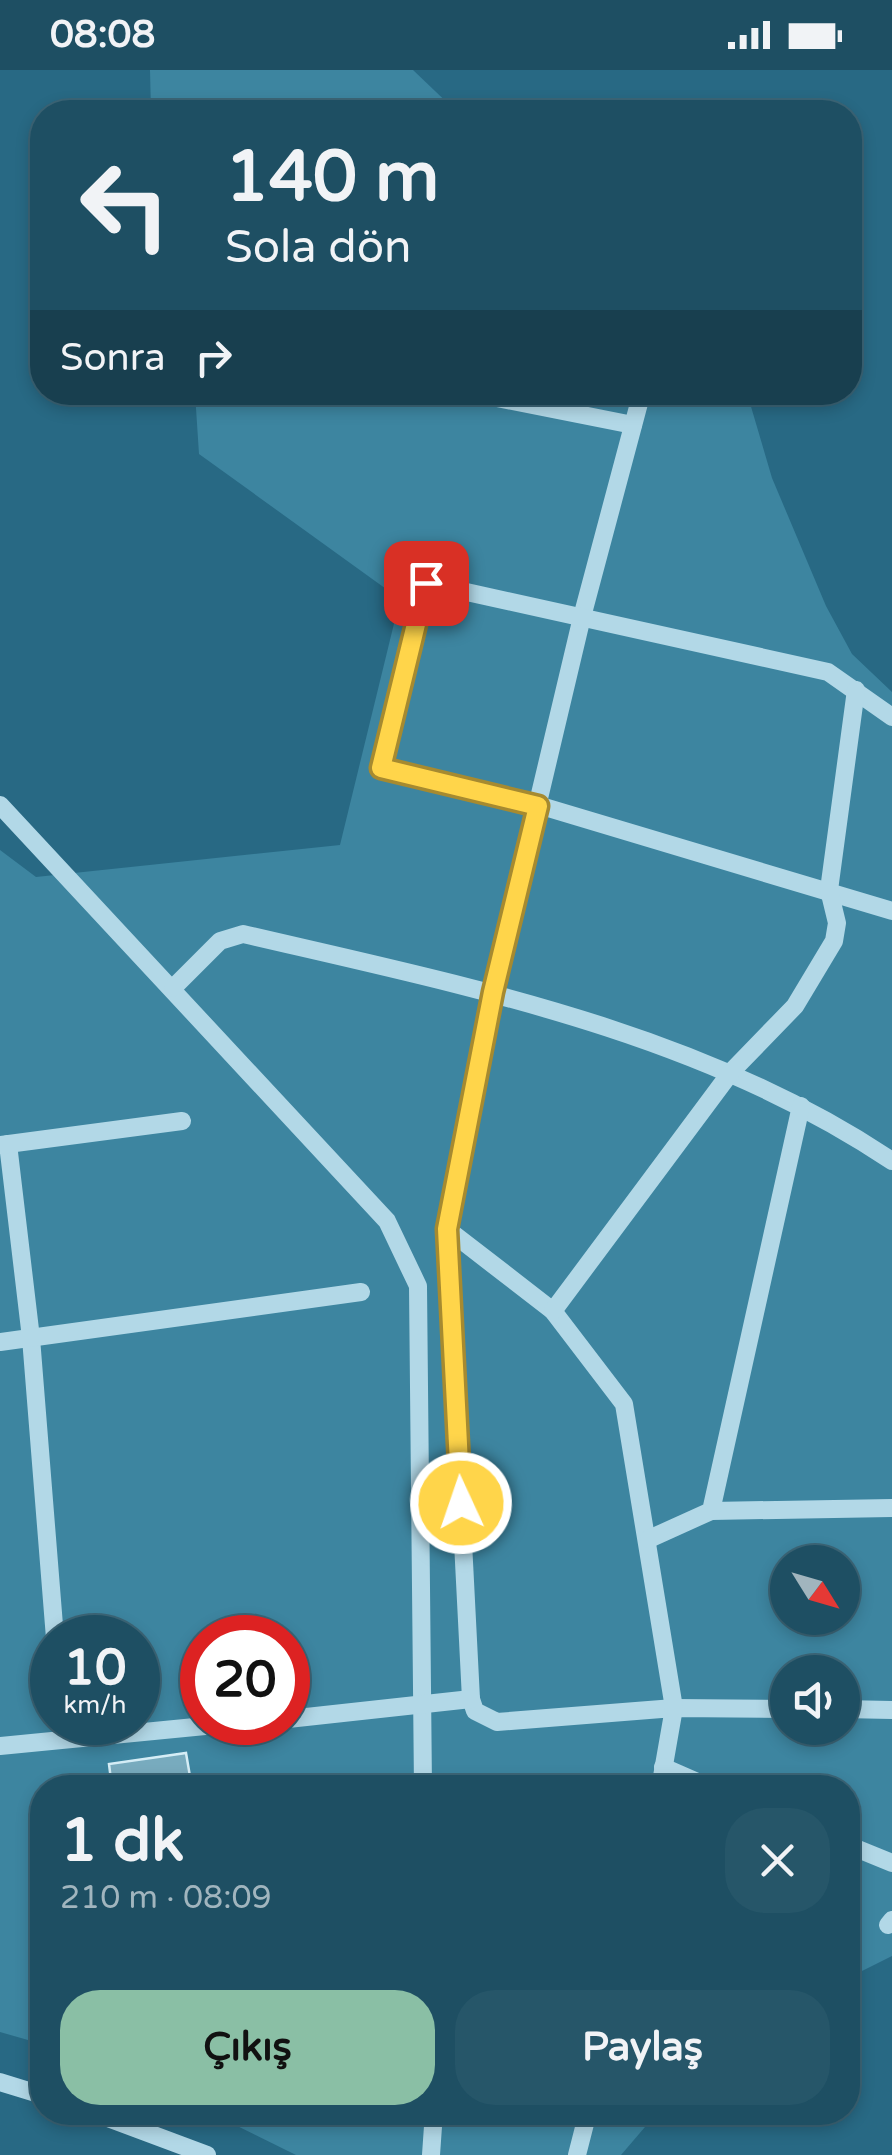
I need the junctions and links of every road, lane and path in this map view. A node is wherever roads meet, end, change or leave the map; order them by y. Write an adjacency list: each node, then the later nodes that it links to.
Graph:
1 (532, 405): 3 (street)
2 (638, 405): 3 (street)
3 (633, 425): 4 (street)
4 (582, 617): 5 (street); 8 (street); 8 (street)
5 (856, 690): 6 (street); 9 (street)
6 (892, 717)
7 (0, 805): 11 (street)
8 (538, 806): 9 (street); 12 (street)
9 (829, 890): 10 (street); 13 (street)
10 (892, 912)
11 (173, 988): 12 (street); 28 (street)
12 (493, 992): 13 (street); 18 (street)
13 (731, 1072): 14 (street); 20 (street)
14 (801, 1106): 17 (street); 24 (street)
15 (182, 1121): 16 (street)
16 (4, 1145): 21 (street)
17 (892, 1161)
18 (447, 1229): 20 (street); 27 (street)
19 (361, 1292): 21 (street)
20 (553, 1311): 25 (street)
21 (31, 1338): 22 (street); 26 (street)
22 (0, 1342)
23 (892, 1508): 24 (street)
24 (710, 1511): 25 (street)
25 (649, 1540): 29 (street)
26 (53, 1615)
27 (471, 1699): 28 (street); 29 (street)
28 (421, 1706): 33 (street); 37 (street)
29 (674, 1708): 30 (street); 36 (street)
30 (770, 1709)
31 (860, 1710): 32 (street)
32 (892, 1710)
33 (310, 1716)
34 (30, 1739): 35 (street)
35 (0, 1746)
36 (663, 1768): 38 (street); 39 (street)
37 (423, 1775)
38 (662, 1775)
39 (680, 1775)
40 (860, 1849): 41 (street)
41 (892, 1863)
42 (0, 2082): 43 (street)
43 (30, 2092)
44 (127, 2125): 47 (street)
45 (433, 2125): 48 (street)
46 (585, 2125): 49 (street)
47 (207, 2155)
48 (432, 2155)
49 (577, 2155)

